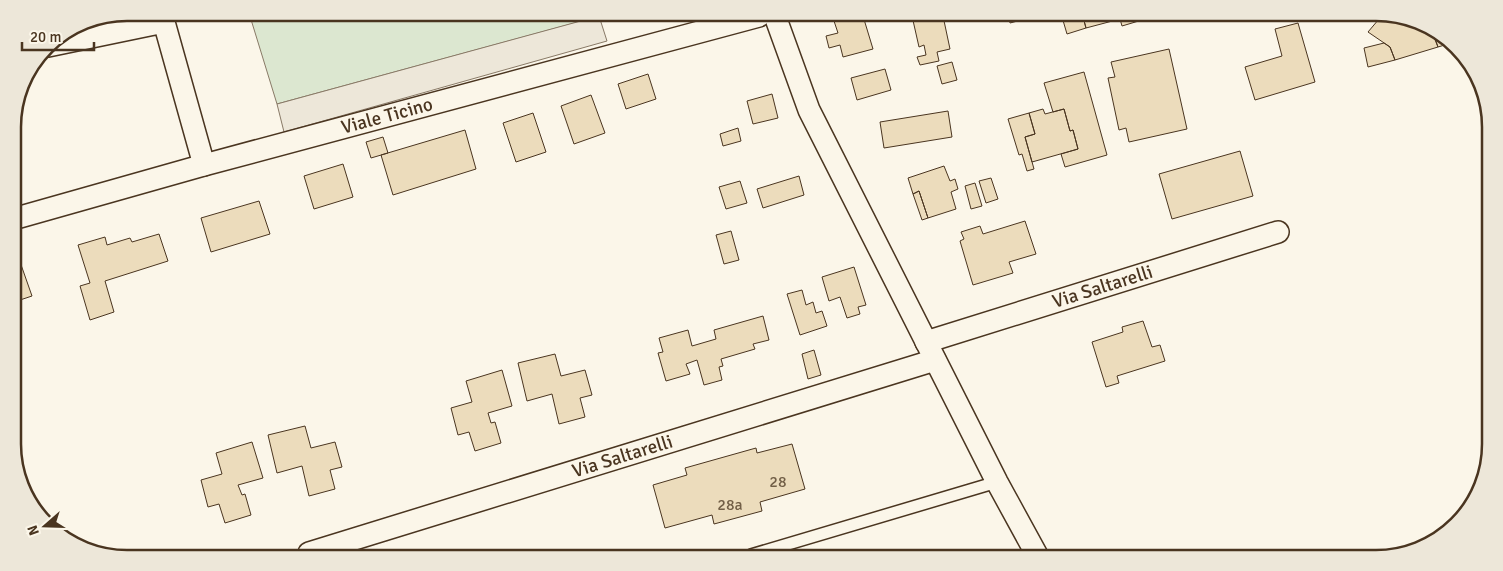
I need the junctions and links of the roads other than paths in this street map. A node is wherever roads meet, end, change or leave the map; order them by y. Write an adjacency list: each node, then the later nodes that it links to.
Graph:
1 (740, 21): 4 (street, Viale Ticino)
2 (777, 21): 7 (street)
3 (62, 43): 4 (street)
4 (204, 165): 5 (street, Viale Ticino)
5 (21, 217)
6 (1278, 232): 7 (street, Via Saltarelli)
7 (931, 351): 8 (street); 9 (street, Via Saltarelli)
8 (997, 482): 10 (lane); 11 (street)
9 (318, 550)
10 (768, 550)
11 (1034, 550)

